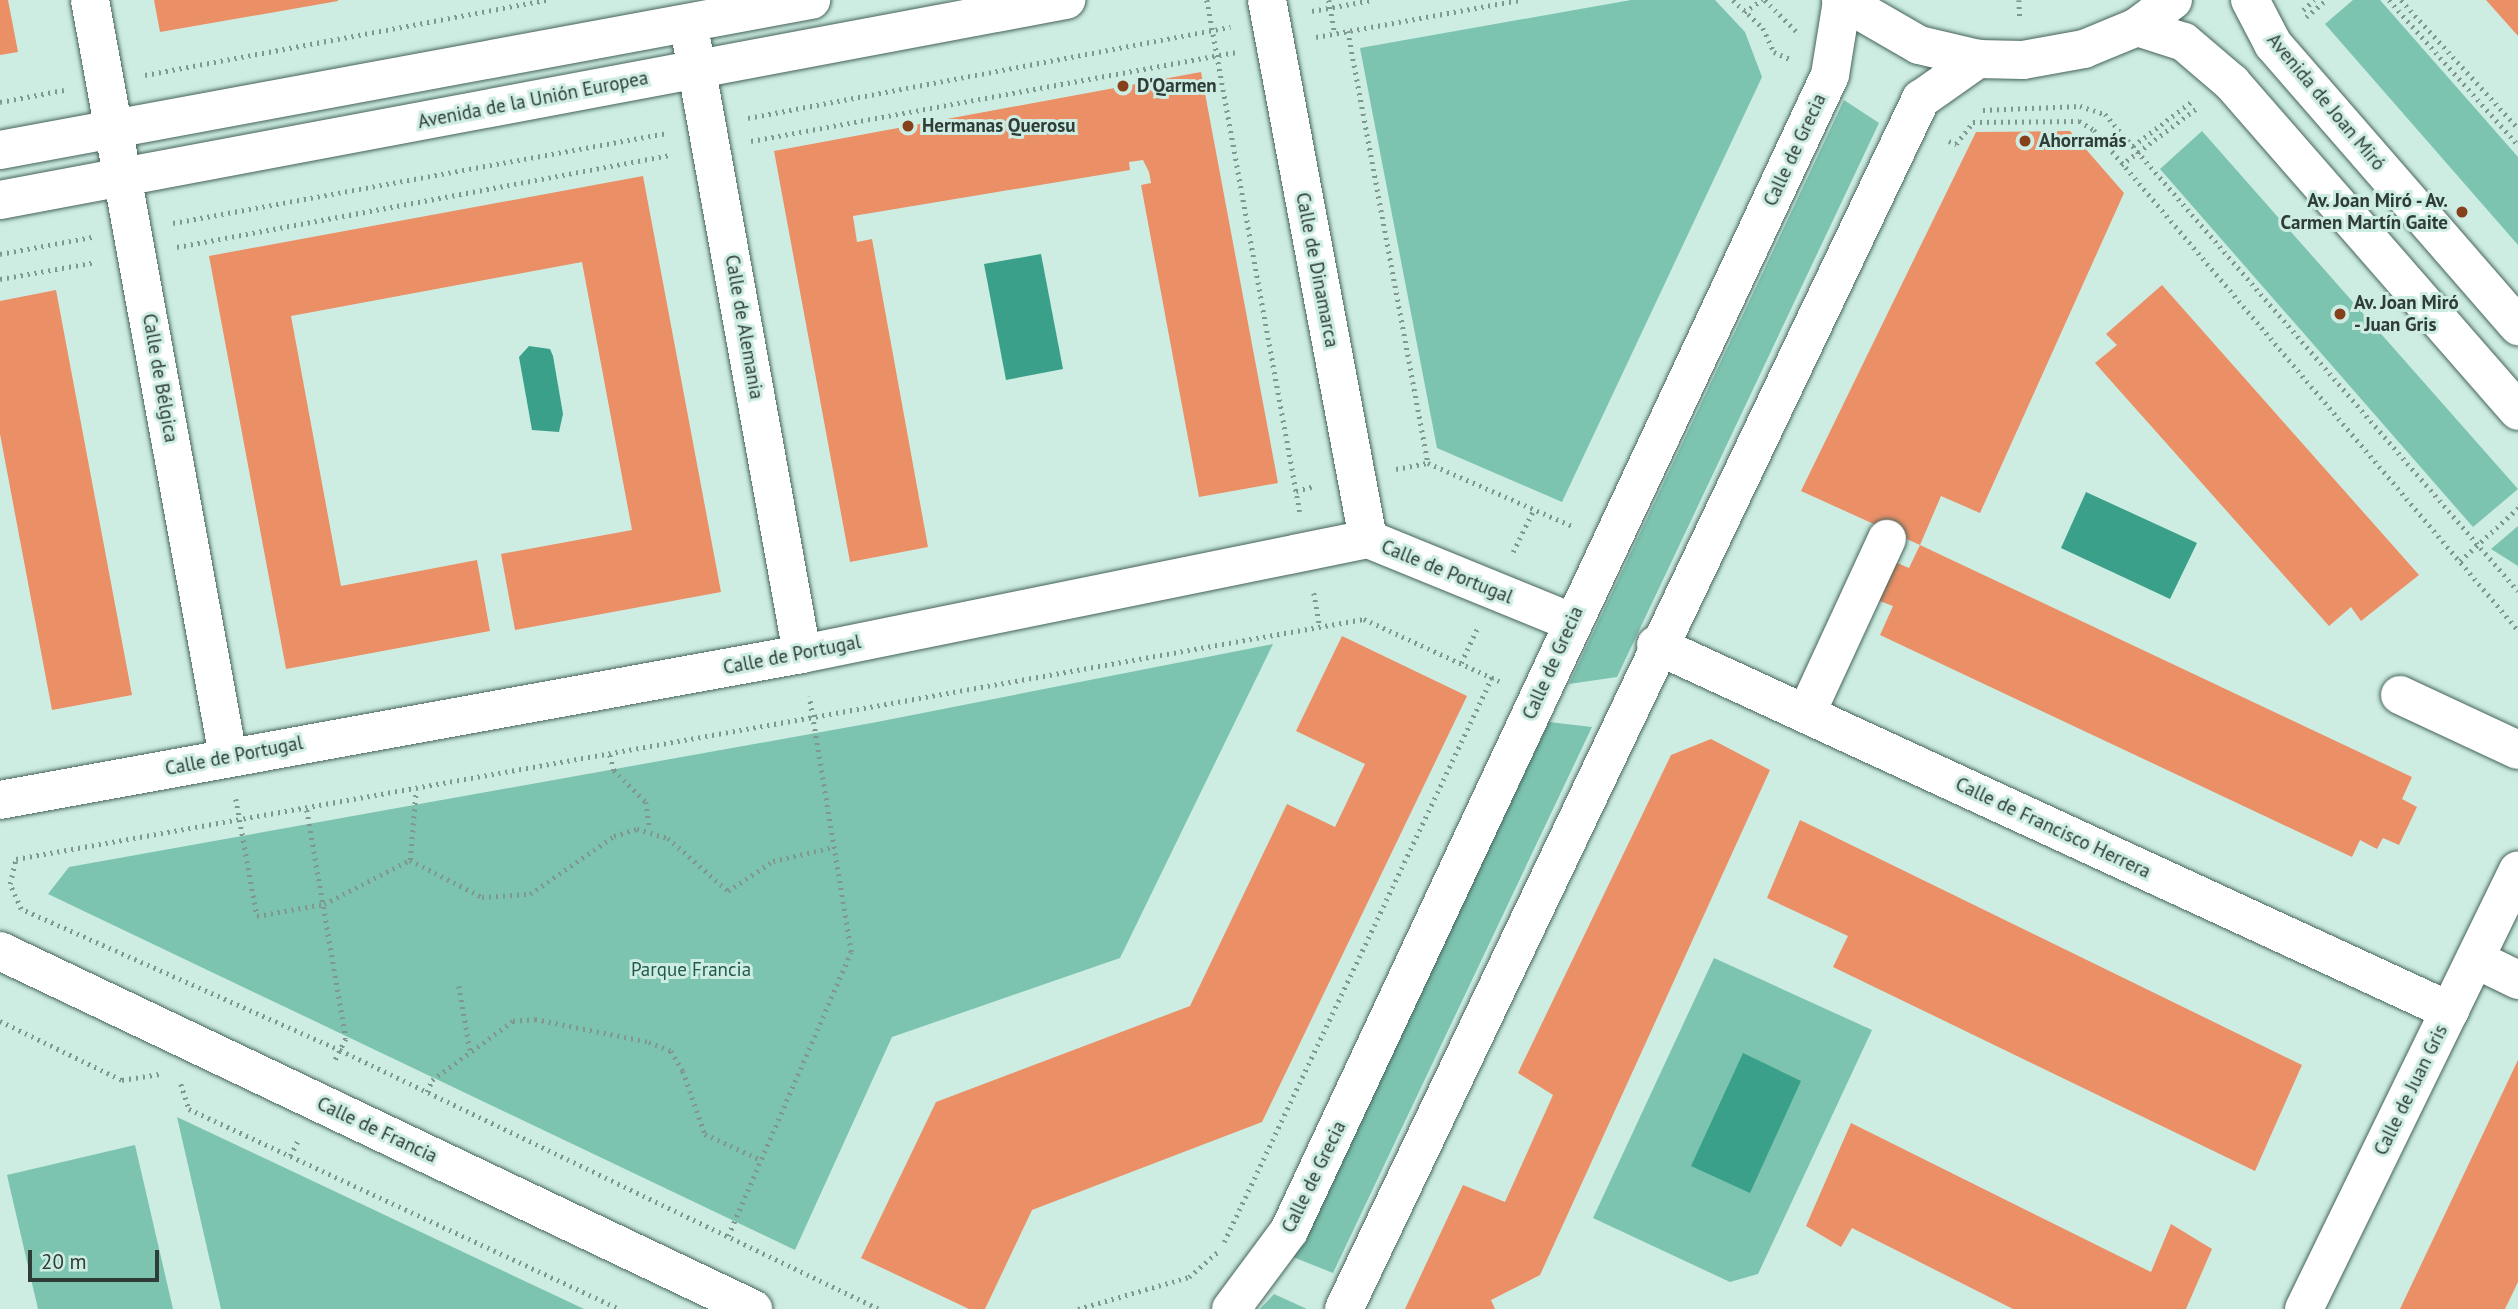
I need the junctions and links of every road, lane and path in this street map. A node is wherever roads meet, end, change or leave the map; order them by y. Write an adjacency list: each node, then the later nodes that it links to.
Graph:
1 (90, 0): 28 (street, Calle de Bélgica)
2 (547, 0): 28 (path)
3 (811, 0): 16 (street)
4 (1066, 0): 25 (street, Avenida de la Unión Europea)
5 (1206, 0): 22 (path)
6 (1267, 0): 21 (street, Calle de Dinamarca)
7 (1329, 0): 20 (path)
8 (1520, 0): 19 (path)
9 (1733, 0): 17 (path)
10 (1762, 0): 17 (path)
11 (2173, 0): 18 (street)
12 (2250, 0): 41 (street, Avenida de Joan Miró)
13 (2389, 0): 33 (path)
14 (2401, 0): 32 (path)
15 (1842, 1): 23 (street); 27 (street, Calle de Grecia)
16 (687, 12): 25 (street, Calle de Alemania); 31 (street)
17 (1744, 12): 24 (path)
18 (2137, 27): 23 (street); 42 (street)
19 (1348, 31): 20 (path); 43 (path)
20 (1335, 33): 21 (path)
21 (1276, 44): 22 (path); 44 (street, Calle de Dinamarca)
22 (1216, 56): 35 (path); 45 (path)
23 (1978, 59): 30 (street)
24 (1794, 61): 26 (path); 27 (path)
25 (697, 69): 35 (street, Calle de Alemania); 37 (street, Avenida de la Unión Europea)
26 (1788, 74)
27 (1830, 75): 54 (street, Calle de Grecia)
28 (106, 83): 29 (path); 31 (street, Calle de Bélgica)
29 (0, 102)
30 (1910, 121): 52 (path); 56 (street)
31 (114, 128): 36 (street); 37 (street, Calle de Bélgica)
32 (2518, 128)
33 (2518, 145)
34 (2133, 146): 50 (path)
35 (712, 148): 39 (path); 57 (street, Calle de Alemania)
36 (0, 150)
37 (123, 178): 38 (street, Avenida de la Unión Europea); 39 (street, Calle de Bélgica)
38 (0, 200)
39 (138, 255): 40 (path); 64 (street, Calle de Bélgica)
40 (0, 279)
41 (2518, 326)
42 (2518, 411)
43 (1428, 463): 44 (path); 47 (path)
44 (1356, 476): 45 (path); 49 (street, Calle de Dinamarca)
45 (1296, 491): 51 (path)
46 (2518, 508): 50 (path)
47 (1578, 514)
48 (1887, 539): 60 (street)
49 (1368, 540): 51 (street, Calle de Portugal); 54 (street, Calle de Portugal)
50 (2478, 543): 52 (path); 53 (path)
51 (1307, 551): 57 (street, Calle de Portugal); 61 (path)
52 (2460, 561): 55 (path)
53 (2518, 592)
54 (1570, 622): 89 (street, Calle de Grecia)
55 (2518, 630)
56 (1657, 645): 60 (street, Calle de Francisco Herrera); 90 (street)
57 (802, 654): 61 (path); 64 (street, Calle de Portugal)
58 (1492, 677): 88 (path)
59 (2400, 695): 62 (street)
60 (1806, 714): 78 (street, Calle de Francisco Herrera)
61 (812, 718): 63 (path); 70 (path)
62 (2518, 750)
63 (610, 755): 65 (path); 69 (path)
64 (228, 756): 66 (street, Calle de Portugal); 68 (path)
65 (416, 789): 67 (path); 71 (path)
66 (0, 800)
67 (307, 810): 68 (path); 73 (path)
68 (240, 822): 73 (path); 82 (path)
69 (650, 830): 70 (path); 71 (path)
70 (834, 847): 83 (path)
71 (410, 860): 73 (path)
72 (2518, 870): 75 (street, Calle de Juan Gris)
73 (324, 904): 80 (path)
74 (0, 951): 86 (street, Calle de Francia)
75 (2475, 960): 76 (street); 78 (street, Calle de Juan Gris)
76 (2518, 979)
77 (459, 986): 81 (path)
78 (2450, 1011): 91 (street, Calle de Juan Gris)
79 (0, 1021): 85 (path)
80 (346, 1039)
81 (470, 1050): 82 (path); 83 (path)
82 (427, 1092): 84 (path)
83 (761, 1160): 84 (path)
84 (728, 1236): 87 (path)
85 (620, 1309)
86 (753, 1309)
87 (878, 1309)
88 (1078, 1309)
89 (1231, 1309)
90 (1344, 1309)
91 (2304, 1309)

